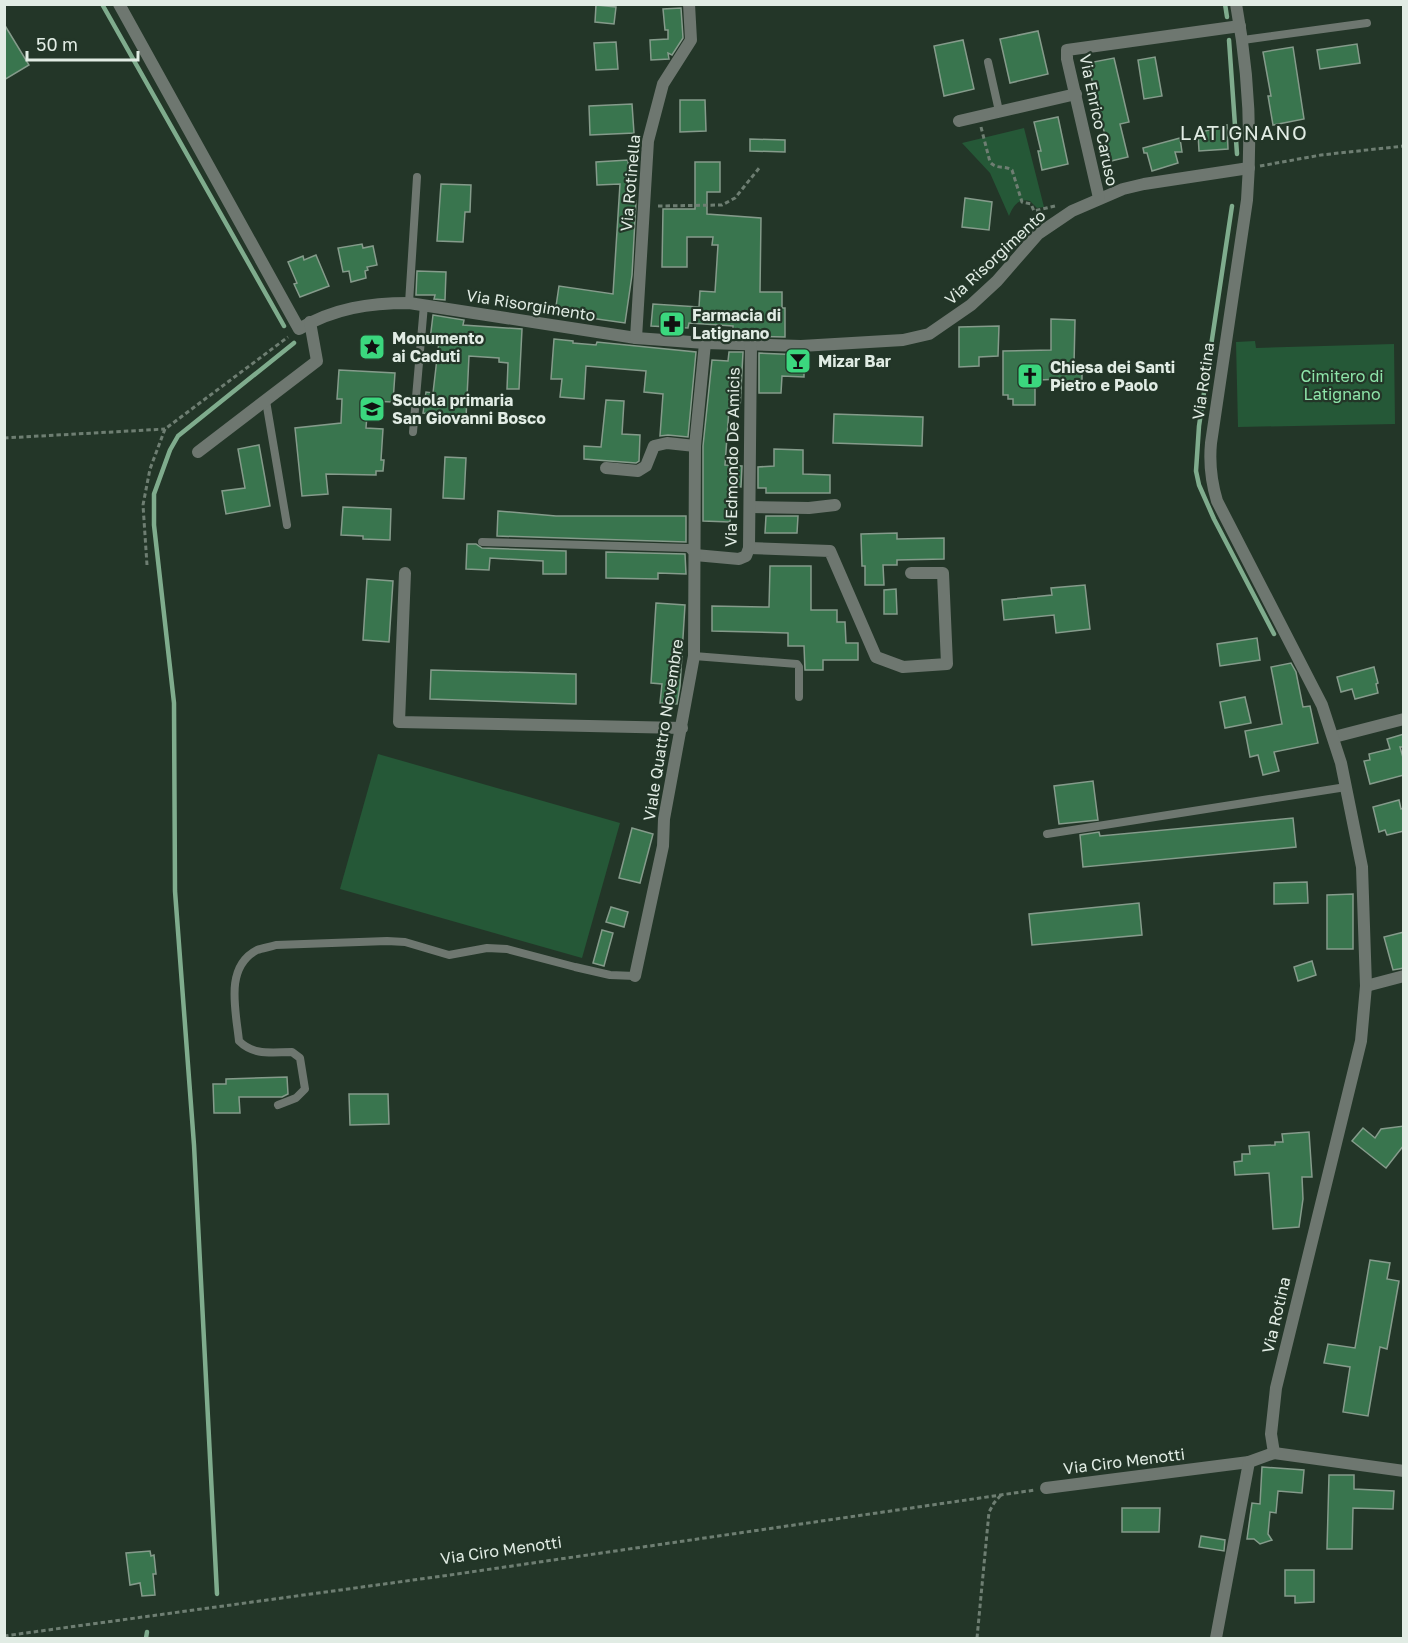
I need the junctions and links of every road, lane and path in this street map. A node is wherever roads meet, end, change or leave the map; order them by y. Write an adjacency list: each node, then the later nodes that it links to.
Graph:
1 (119, 4): 21 (street)
2 (688, 4): 17 (street, Via Rotinella)
3 (1236, 4): 5 (street, Via Rotina)
4 (1367, 23): 6 (lane)
5 (1240, 26): 6 (street, Via Rotina); 8 (street, Via Enrico Caruso)
6 (1243, 40): 14 (street, Via Rotina)
7 (988, 62): 9 (lane)
8 (1076, 94): 9 (street); 16 (street, Via Enrico Caruso)
9 (999, 111): 10 (street)
10 (978, 116): 11 (street); 18 (path)
11 (959, 121)
12 (1404, 146): 14 (path)
13 (760, 167): 17 (path)
14 (1249, 168): 16 (street, Via Risorgimento); 45 (street, Via Rotina)
15 (417, 177): 19 (lane)
16 (1099, 198): 18 (street, Via Risorgimento)
17 (644, 206): 22 (street, Via Rotinella)
18 (1072, 211): 24 (street, Via Risorgimento)
19 (410, 303): 20 (street, Via Risorgimento); 21 (street, Via Risorgimento)
20 (424, 305): 22 (street, Via Risorgimento); 27 (lane)
21 (305, 325): 25 (street); 26 (path)
22 (636, 338): 23 (street, Via Risorgimento)
23 (705, 343): 24 (street, Via Risorgimento); 29 (street, Viale Quattro Novembre)
24 (751, 344): 33 (street, Via Edmondo De Amicis)
25 (266, 401): 30 (street); 34 (lane)
26 (165, 429): 28 (path); 38 (path)
27 (413, 432)
28 (4, 438)
29 (695, 446): 31 (street); 37 (street, Viale Quattro Novembre)
30 (198, 452)
31 (606, 468)
32 (835, 505): 33 (street)
33 (750, 507): 36 (street, Via Edmondo De Amicis)
34 (286, 525)
35 (482, 542): 37 (lane)
36 (749, 548): 37 (street, Via Edmondo De Amicis); 40 (street)
37 (695, 555): 41 (street, Viale Quattro Novembre)
38 (147, 566)
39 (405, 573): 44 (street)
40 (911, 573)
41 (694, 656): 42 (lane); 44 (street, Viale Quattro Novembre)
42 (799, 697)
43 (1404, 719): 45 (street)
44 (682, 728): 48 (street, Viale Quattro Novembre)
45 (1334, 737): 46 (street, Via Rotina)
46 (1346, 786): 47 (lane); 50 (street, Via Rotina)
47 (1047, 834)
48 (635, 976): 51 (lane)
49 (1404, 976): 50 (street)
50 (1365, 986): 52 (street, Via Rotina)
51 (278, 1105)
52 (1274, 1453): 53 (street); 54 (street)
53 (1249, 1462): 55 (street, Via Ciro Menotti); 59 (street)
54 (1404, 1471)
55 (1046, 1488): 56 (path, Via Ciro Menotti)
56 (1003, 1494): 57 (path, Via Ciro Menotti); 58 (path)
57 (4, 1636)
58 (977, 1638)
59 (1216, 1638)

